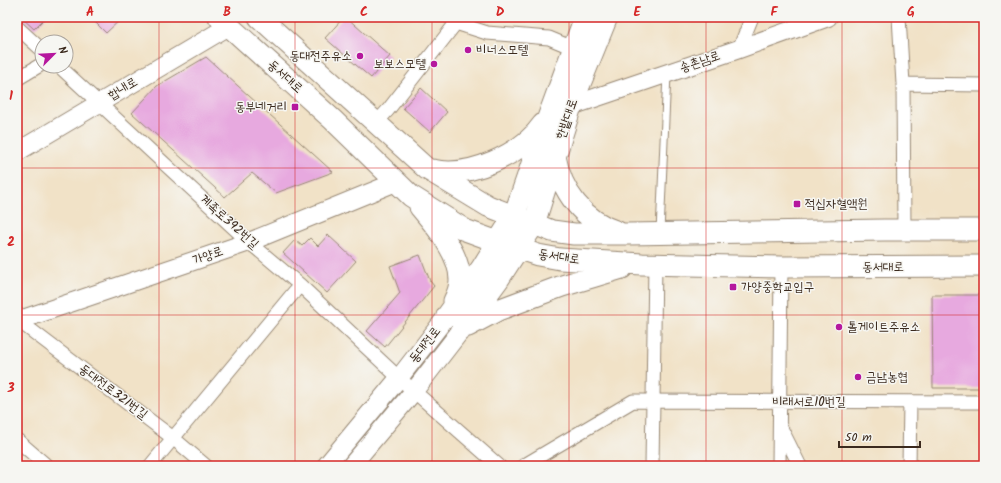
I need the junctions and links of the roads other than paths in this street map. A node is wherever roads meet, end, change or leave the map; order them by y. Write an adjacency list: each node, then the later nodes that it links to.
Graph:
1 (259, 17): 22 (main road, 동서대로)
2 (585, 17): 11 (main road, 한밭대로)
3 (607, 17): 20 (main road, 한밭대로)
4 (752, 17): 12 (street)
5 (828, 17): 12 (street, 송촌남로)
6 (899, 17): 17 (street)
7 (454, 19): 11 (street); 22 (street)
8 (224, 22): 19 (street, 합내로); 26 (main road, 동서대로)
9 (17, 27): 10 (street)
10 (34, 43)
11 (574, 48): 21 (main road, 한밭대로)
12 (739, 49): 14 (street, 송촌남로)
13 (34, 69): 16 (street)
14 (668, 73): 20 (street, 송촌남로); 32 (lane)
15 (68, 74): 19 (street, 계족로392번길)
16 (17, 79)
17 (903, 84): 18 (street); 29 (street)
18 (984, 85)
19 (99, 103): 23 (street, 합내로); 33 (street, 계족로392번길)
20 (571, 106): 24 (main road, 한밭대로)
21 (548, 117): 25 (main road); 27 (main road, 한밭대로)
22 (376, 123): 25 (main road, 동서대로)
23 (17, 152)
24 (555, 156): 28 (main road, 한밭대로); 31 (main road)
25 (428, 169): 27 (main road, 동서대로)
26 (403, 189): 33 (street, 가양로); 34 (main road, 동서대로); 41 (main road)
27 (514, 216): 28 (main road, 동서대로); 34 (main road, 동대전로)
28 (534, 224): 31 (main road, 동서대로); 35 (main road, 동대전로)
29 (904, 230): 30 (main road, 동서대로); 32 (main road, 동서대로)
30 (984, 230)
31 (628, 234): 32 (main road, 동서대로)
32 (660, 234)
33 (249, 242): 39 (street, 계족로392번길); 40 (street, 가양로)
34 (498, 242): 35 (main road, 동서대로); 41 (main road, 동대전로)
35 (518, 249): 36 (main road, 동서대로); 41 (main road, 동대전로)
36 (649, 264): 38 (main road, 동서대로); 41 (main road); 44 (street)
37 (984, 266): 38 (main road, 동서대로)
38 (781, 267): 45 (street)
39 (300, 285): 42 (street, 계족로392번길); 49 (street)
40 (18, 321): 49 (street, 동대전로321번길)
41 (455, 323): 42 (street, 동대전로); 43 (street, 동대전로)
42 (399, 378): 43 (street, 계족로392번길); 54 (street, 동대전로)
43 (414, 391): 55 (street, 동대전로); 56 (street, 계족로392번길)
44 (653, 401): 45 (street, 비래서로10번길); 57 (street, 비래서로10번길); 58 (street)
45 (779, 402): 46 (street, 비래서로10번길); 48 (street)
46 (910, 402): 47 (street, 비래서로10번길); 61 (street)
47 (984, 402)
48 (779, 424): 59 (street); 60 (street)
49 (173, 438): 52 (street); 53 (street, 동대전로321번길)
50 (17, 440): 51 (street)
51 (47, 466)
52 (150, 466)
53 (206, 466)
54 (326, 466)
55 (351, 466)
56 (499, 466)
57 (523, 466)
58 (652, 466)
59 (779, 466)
60 (800, 466)
61 (909, 466)

